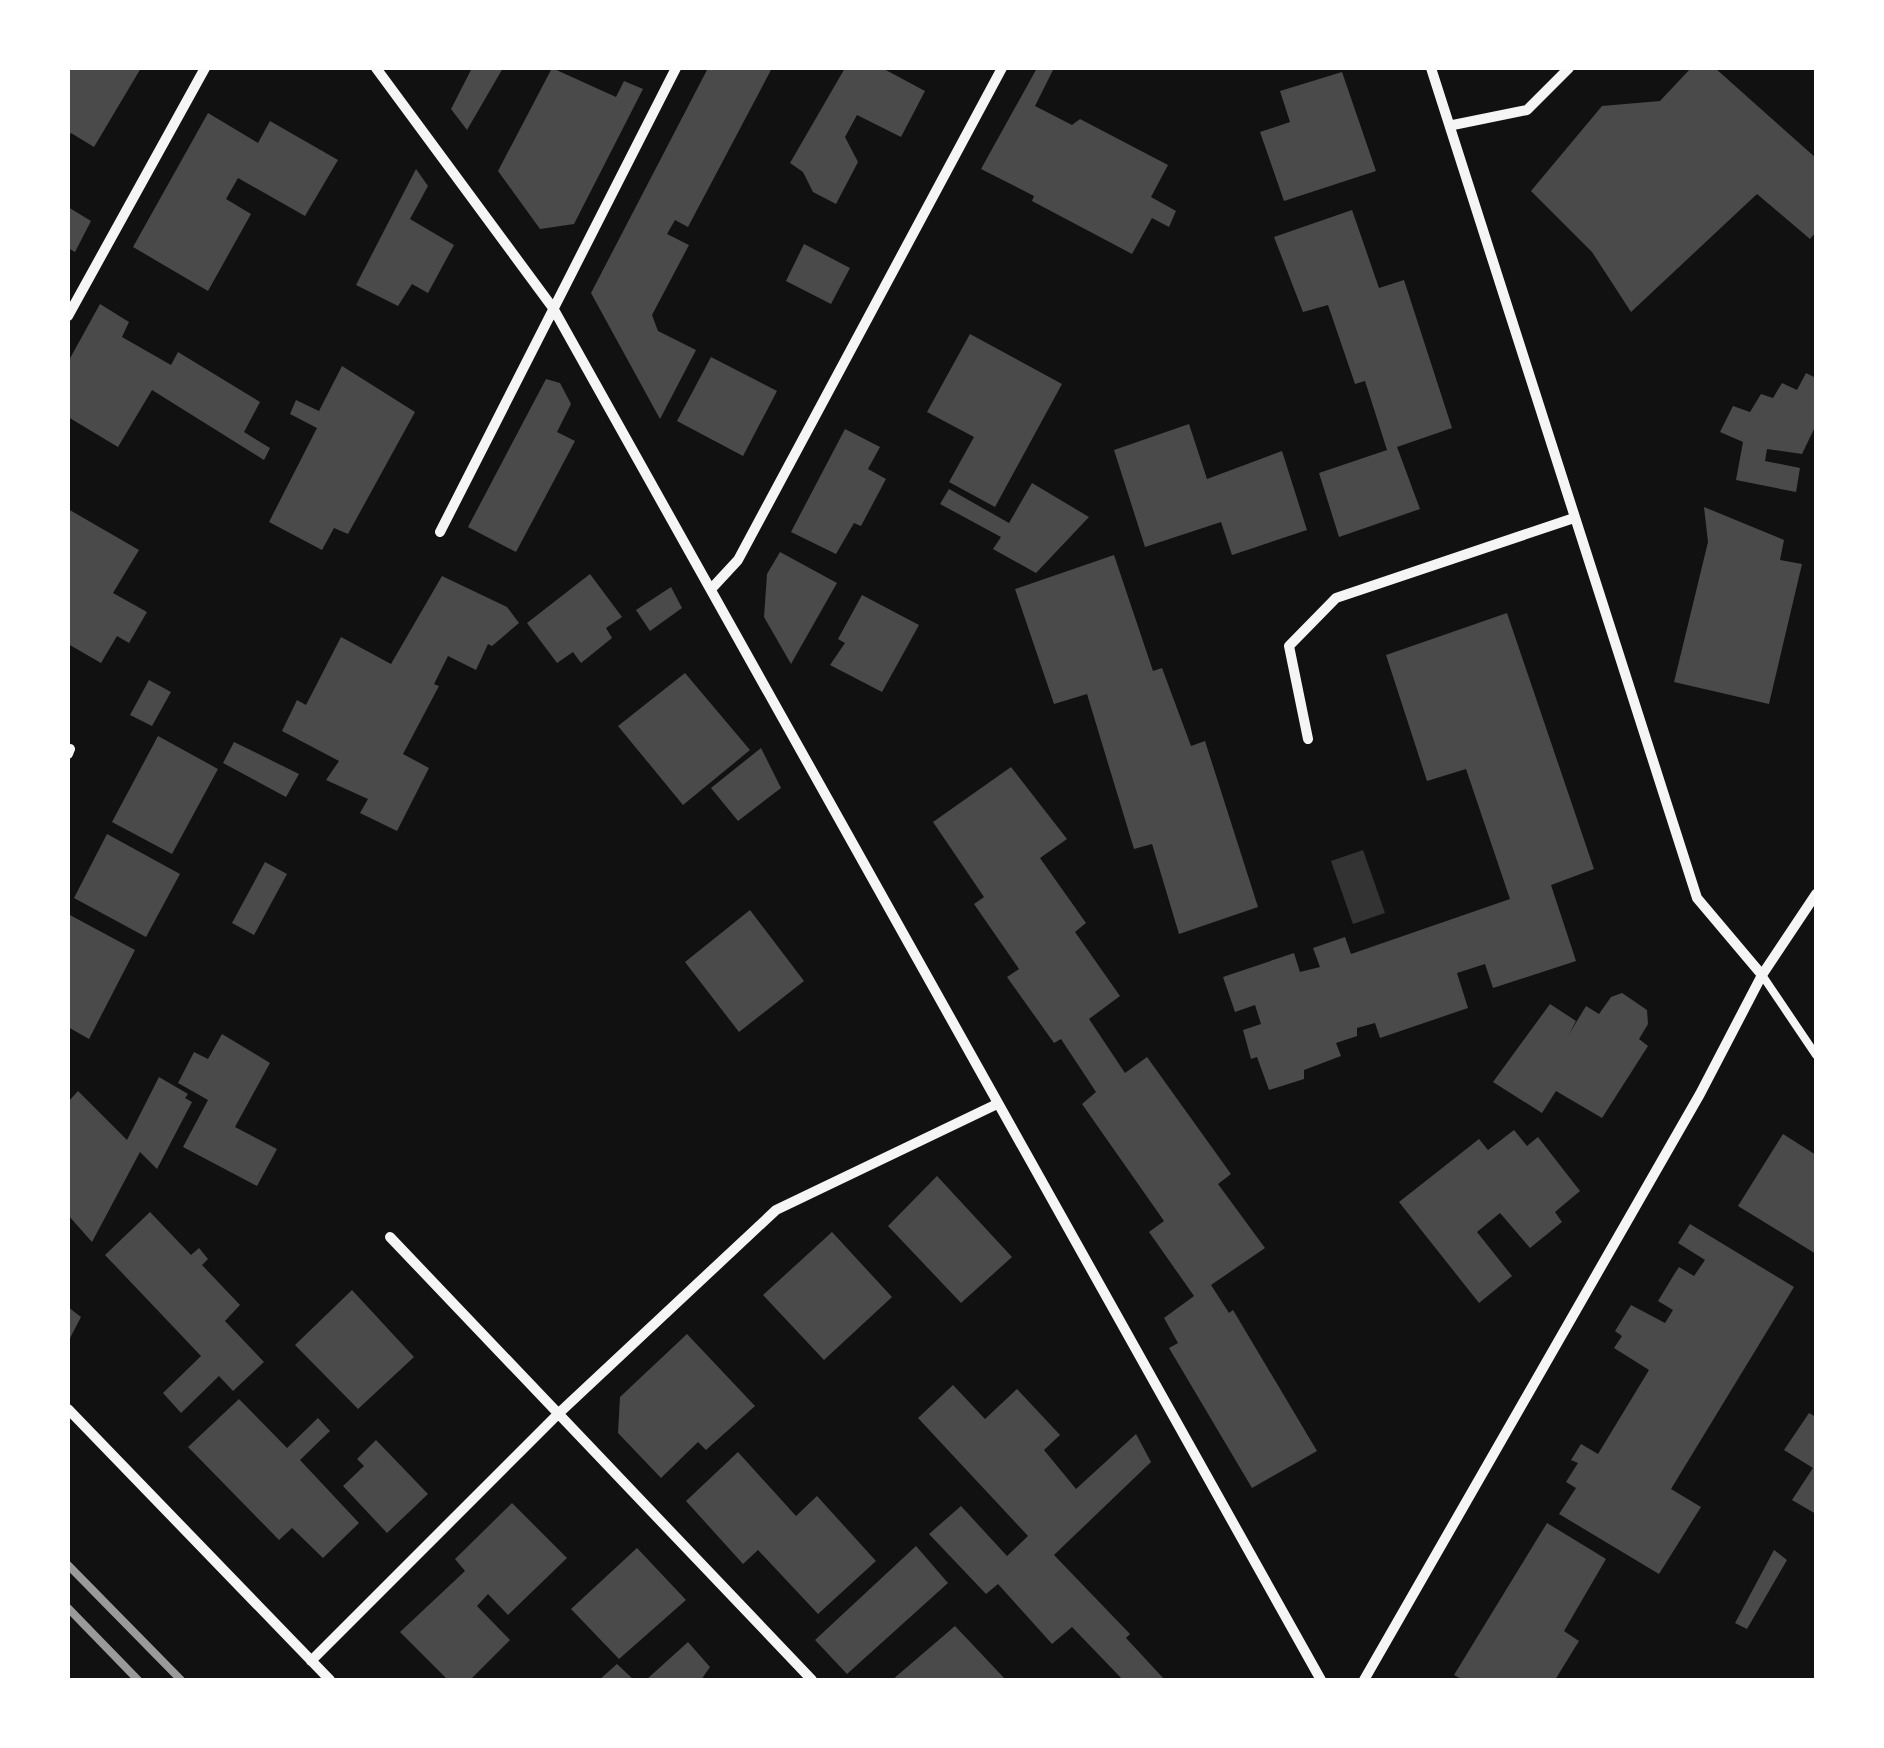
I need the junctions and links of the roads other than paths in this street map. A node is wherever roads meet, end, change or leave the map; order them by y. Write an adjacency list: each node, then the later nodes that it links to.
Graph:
1 (205, 68): 9 (street)
2 (376, 68): 8 (street)
3 (676, 68): 8 (street)
4 (1002, 68): 12 (street)
5 (1432, 68): 7 (street)
6 (1569, 68): 7 (street)
7 (1453, 125): 10 (street)
8 (553, 308): 11 (street); 12 (street)
9 (68, 316)
10 (1574, 518): 13 (street); 15 (street)
11 (440, 532)
12 (713, 587): 17 (street)
13 (1308, 739)
14 (1816, 894): 15 (street)
15 (1762, 976): 16 (lane); 25 (street)
16 (1816, 1055)
17 (995, 1105): 20 (street); 24 (street)
18 (390, 1237): 20 (street)
19 (68, 1410): 21 (street)
20 (558, 1414): 21 (street); 23 (street)
21 (311, 1661): 22 (street)
22 (330, 1680)
23 (812, 1680)
24 (1321, 1680)
25 (1364, 1680)

